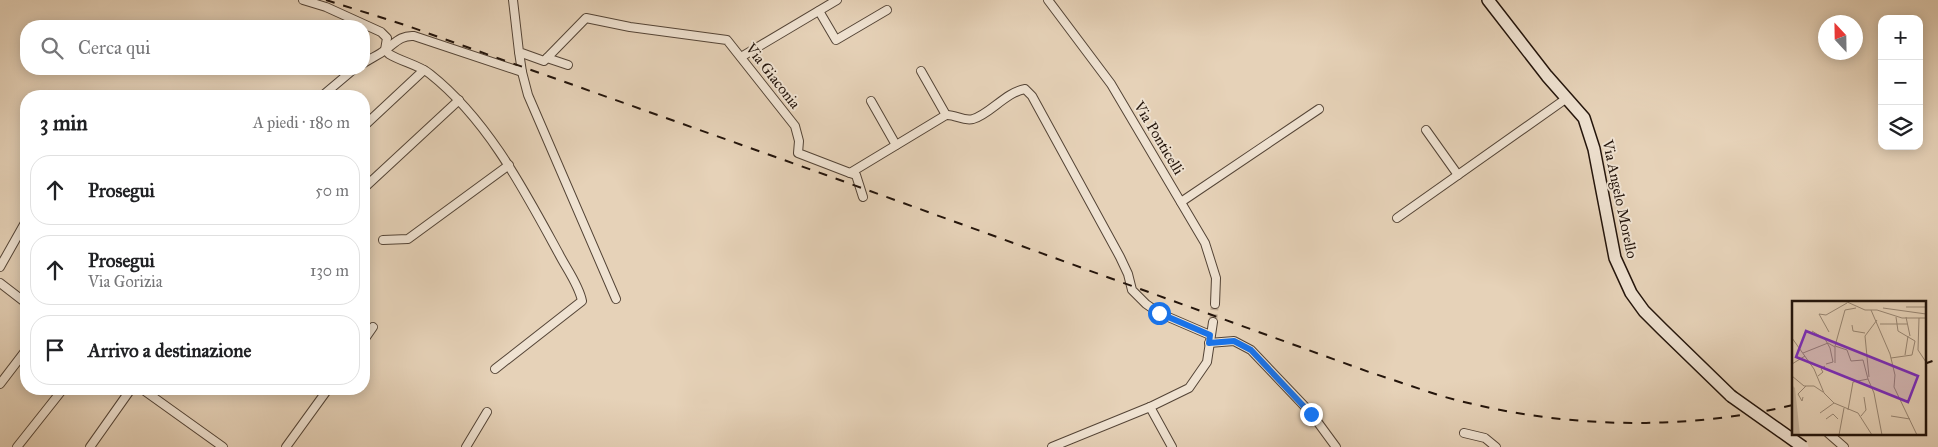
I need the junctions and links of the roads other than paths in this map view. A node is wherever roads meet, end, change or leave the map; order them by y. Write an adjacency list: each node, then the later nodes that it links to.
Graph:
1 (303, 0): 8 (street)
2 (514, 0): 11 (street)
3 (837, 0): 7 (street)
4 (1049, 0): 34 (street, Via Ponticelli)
5 (1488, 0): 21 (street, Via Angelo Morello)
6 (887, 10): 7 (street)
7 (819, 11): 12 (street)
8 (355, 20)
9 (370, 27): 10 (street)
10 (385, 50): 14 (street); 16 (street); 18 (street)
11 (519, 52): 13 (street); 18 (street)
12 (741, 57): 13 (street, Via Giaconia); 30 (street, Via Giaconia)
13 (547, 58): 15 (street)
14 (370, 59)
15 (568, 65)
16 (424, 70): 22 (street); 26 (street)
17 (921, 71): 25 (street)
18 (522, 72): 41 (street)
19 (347, 75): 20 (street)
20 (329, 90)
21 (1567, 98): 31 (street); 67 (street, Via Angelo Morello, bridge)
22 (458, 100): 29 (street); 32 (street)
23 (871, 102): 28 (street)
24 (1319, 109): 34 (street)
25 (946, 115): 28 (street); 46 (street)
26 (370, 120)
27 (1426, 130): 31 (street)
28 (896, 145): 30 (street)
29 (509, 165): 37 (street); 48 (street)
30 (850, 173): 33 (street)
31 (1458, 175): 35 (street)
32 (370, 182)
33 (863, 197)
34 (1181, 202): 42 (street, Via Ponticelli)
35 (1397, 218)
36 (20, 232): 38 (street)
37 (383, 240)
38 (0, 267)
39 (0, 283): 40 (street)
40 (20, 298)
41 (616, 299)
42 (1214, 304)
43 (1212, 322): 46 (street)
44 (373, 328): 45 (street)
45 (370, 332)
46 (1209, 339): 54 (street); 65 (street)
47 (20, 358): 49 (street)
48 (495, 369)
49 (0, 384)
50 (58, 395): 58 (street)
51 (127, 395): 59 (street)
52 (150, 395): 60 (street)
53 (324, 395): 61 (street)
54 (1150, 407): 63 (street); 64 (street)
55 (487, 412): 62 (street)
56 (1464, 433): 66 (street)
57 (1829, 434): 68 (street)
58 (17, 447)
59 (90, 447)
60 (223, 447)
61 (286, 447)
62 (466, 447)
63 (1052, 447)
64 (1172, 447)
65 (1336, 447)
66 (1496, 447)
67 (1804, 447)
68 (1844, 447)

